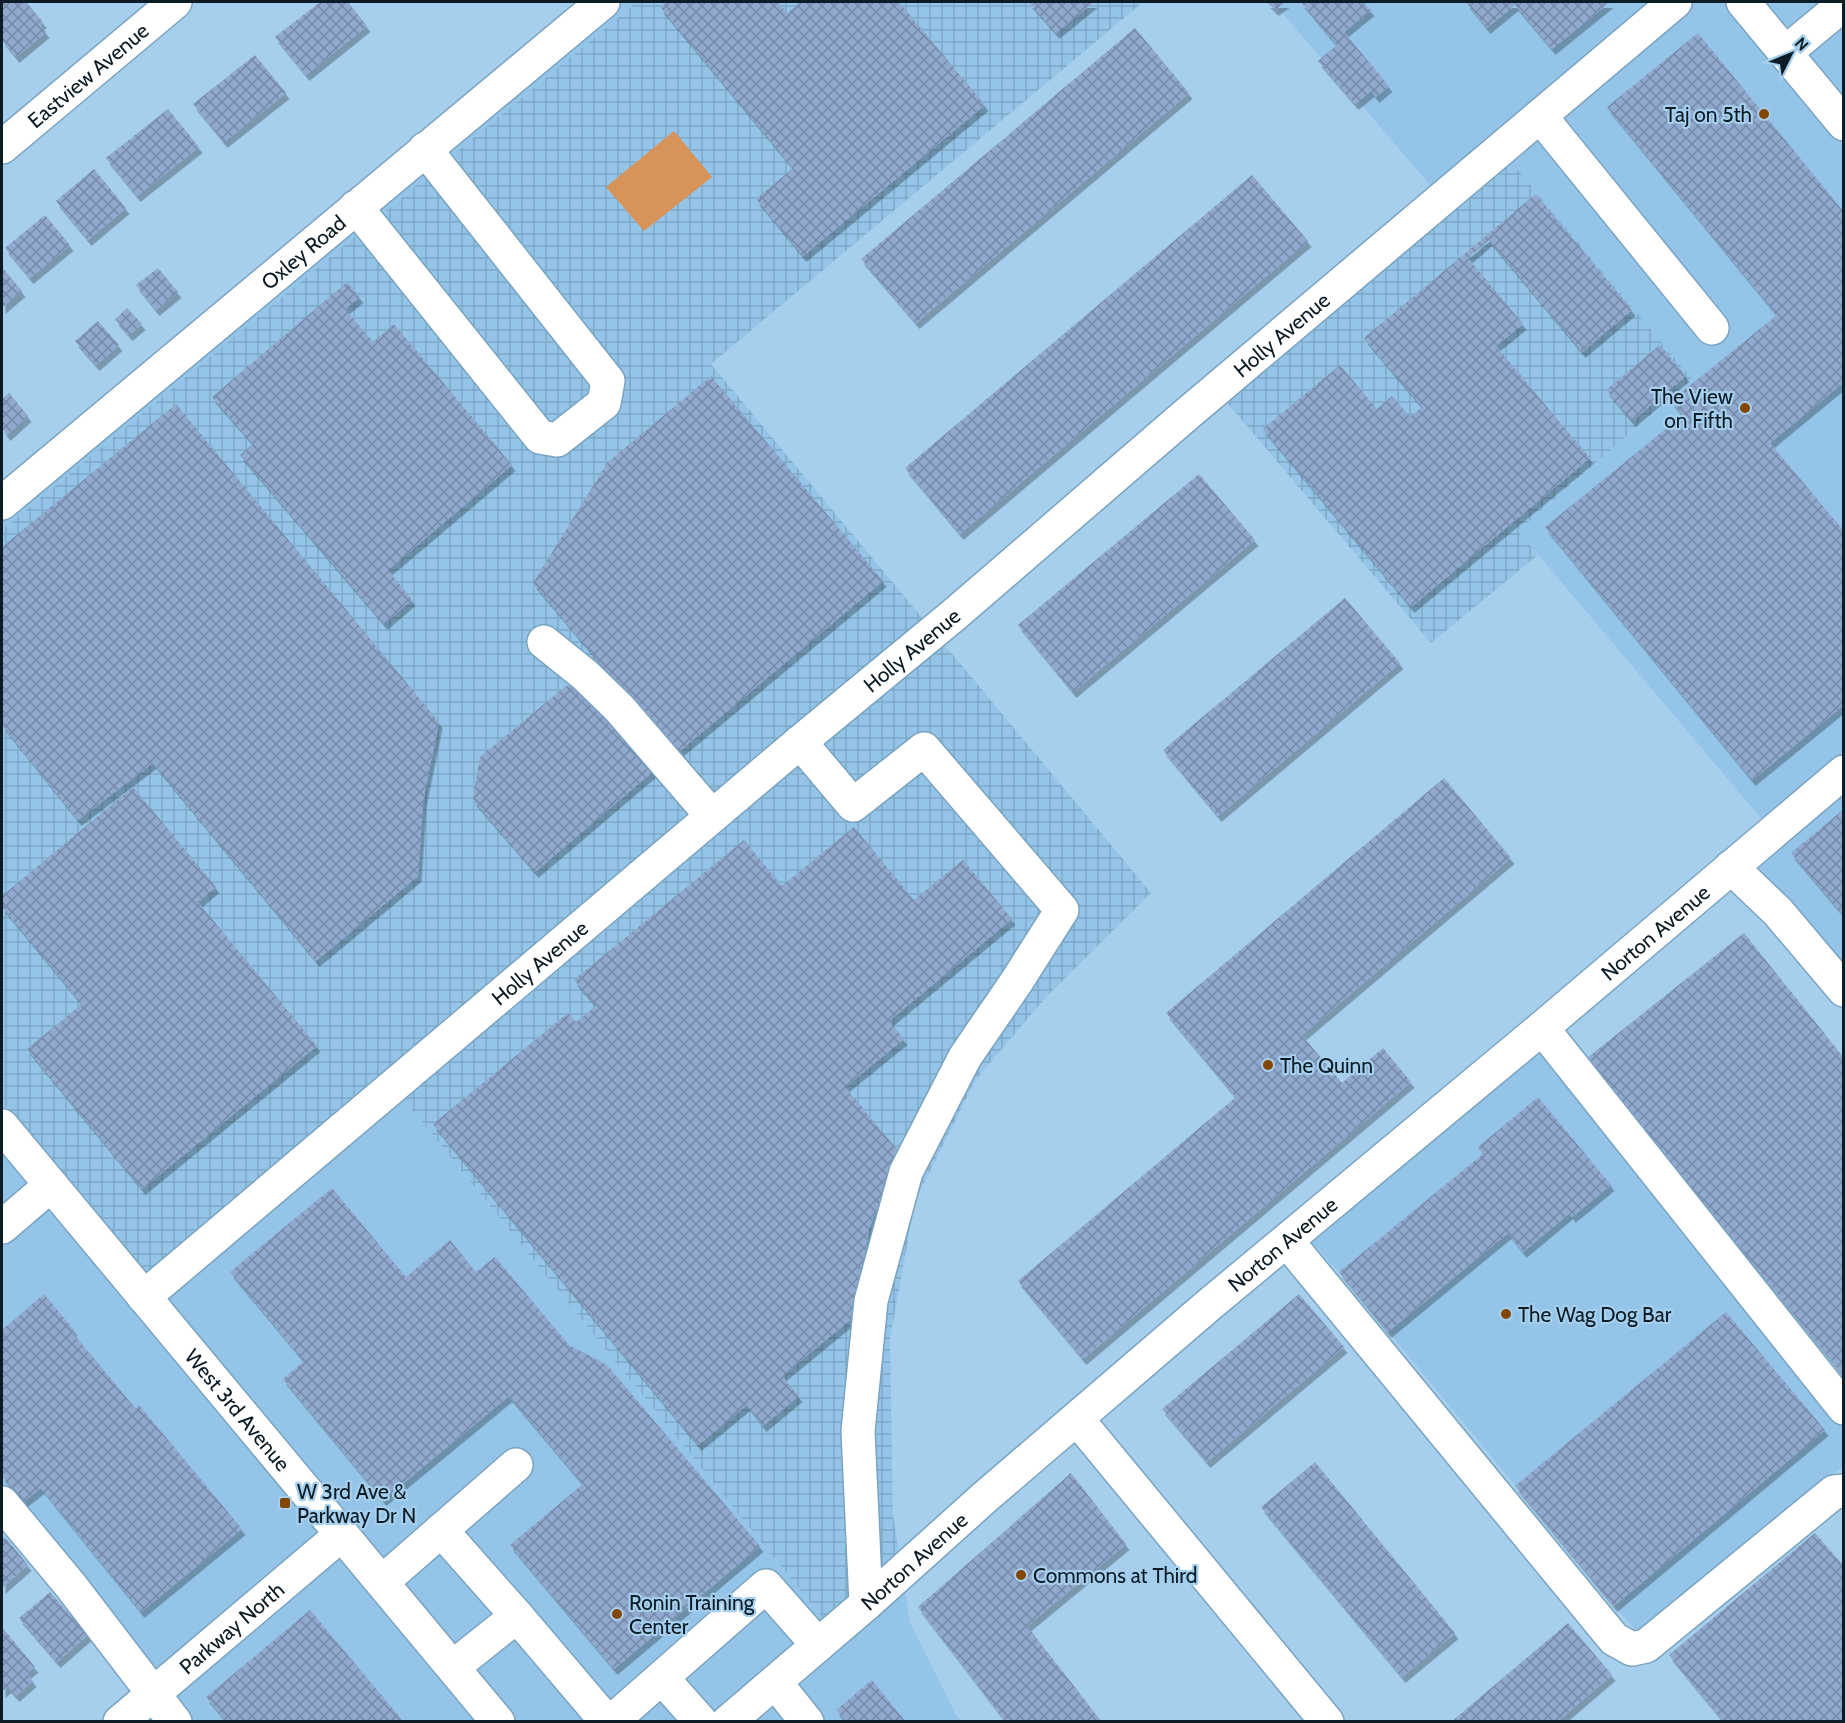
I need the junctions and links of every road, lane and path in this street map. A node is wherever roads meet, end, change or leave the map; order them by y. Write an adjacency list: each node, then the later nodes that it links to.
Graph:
1 (175, 2): 9 (street, Eastview Avenue)
2 (603, 2): 10 (street, Oxley Road)
3 (1675, 2): 7 (street, Holly Avenue)
4 (1743, 2): 6 (street)
5 (1844, 4): 6 (street)
6 (1785, 53): 8 (street)
7 (1540, 116): 12 (street); 15 (street, Holly Avenue)
8 (1844, 124)
9 (2, 147)
10 (425, 149): 11 (street, Oxley Road); 11 (street)
11 (356, 207): 13 (street, Oxley Road)
12 (1712, 328)
13 (2, 503)
14 (544, 642): 17 (street)
15 (800, 742): 17 (street, Holly Avenue); 34 (street)
16 (1844, 772): 18 (street, Norton Avenue)
17 (712, 816): 25 (street, Holly Avenue)
18 (1731, 867): 19 (street); 20 (street, Norton Avenue)
19 (1844, 990)
20 (1542, 1028): 24 (street, Norton Avenue); 26 (street)
21 (2, 1126): 22 (street, West 3rd Avenue)
22 (51, 1185): 23 (street); 25 (street, West 3rd Avenue)
23 (2, 1227)
24 (1287, 1241): 27 (street, Norton Avenue); 29 (street)
25 (144, 1297): 32 (street, West 3rd Avenue)
26 (1844, 1408)
27 (1077, 1419): 34 (street, Norton Avenue); 48 (street)
28 (516, 1465): 31 (street)
29 (1844, 1491)
30 (6, 1516): 40 (street)
31 (441, 1530): 33 (street); 35 (street)
32 (342, 1534): 33 (street, West 3rd Avenue); 40 (street, Parkway North)
33 (382, 1582): 37 (street, West 3rd Avenue)
34 (866, 1604): 36 (street, Norton Avenue)
35 (517, 1616): 37 (street); 44 (street)
36 (818, 1645): 38 (street); 39 (street, Norton Avenue)
37 (453, 1667): 43 (street, West 3rd Avenue)
38 (662, 1678): 44 (street); 45 (street)
39 (775, 1682): 46 (street, Norton Avenue); 47 (street)
40 (153, 1694): 41 (street, Parkway North); 42 (street)
41 (120, 1722)
42 (175, 1722)
43 (498, 1722)
44 (609, 1722)
45 (701, 1722)
46 (728, 1722)
47 (807, 1722)
48 (1327, 1722)

